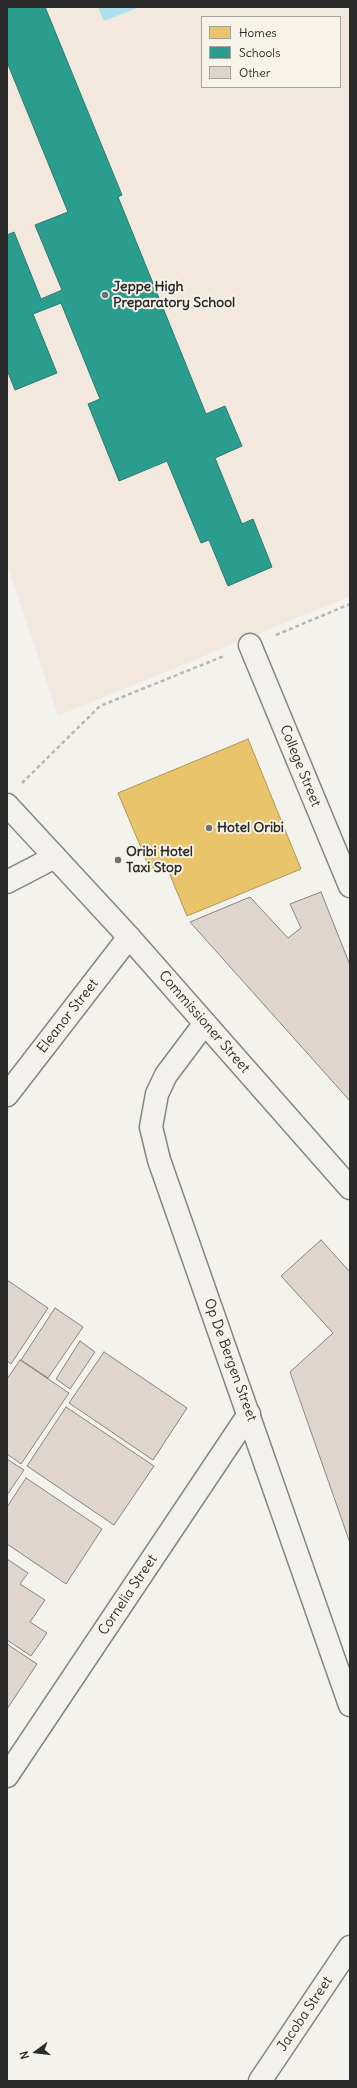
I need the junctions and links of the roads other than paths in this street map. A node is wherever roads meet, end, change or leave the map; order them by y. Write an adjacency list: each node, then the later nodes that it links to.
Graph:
1 (250, 645): 5 (main road, College Street)
2 (7, 805): 3 (main road, Commissioner Street)
3 (55, 857): 4 (main road); 6 (main road, Commissioner Street)
4 (7, 882)
5 (350, 886)
6 (129, 937): 7 (main road, Commissioner Street); 8 (main road, Eleanor Street)
7 (205, 1023): 9 (main road, Commissioner Street); 10 (main road, Op De Bergen Street)
8 (7, 1095)
9 (350, 1188)
10 (249, 1414): 11 (main road, Op De Bergen Street); 12 (main road, Cornelia Street)
11 (350, 1705)
12 (7, 1776)
13 (350, 1947): 14 (main road, Jacoba Street)
14 (260, 2081)

